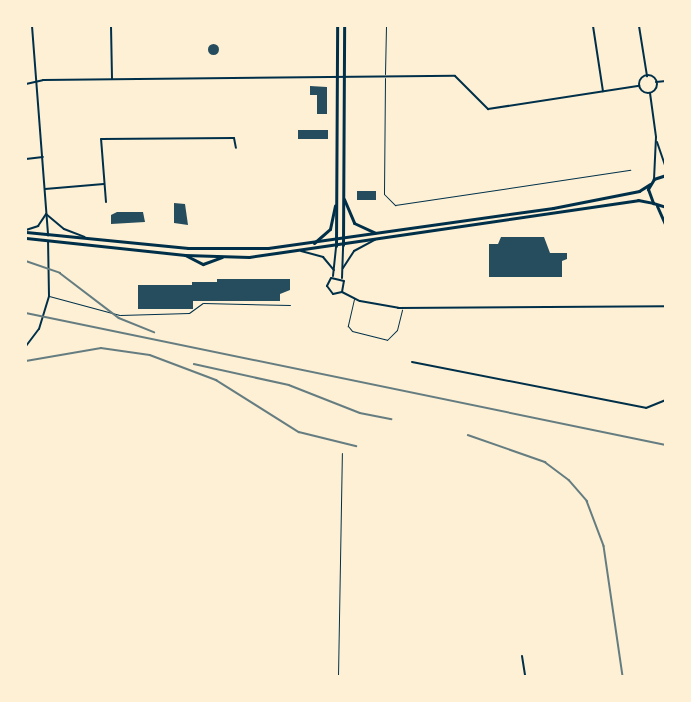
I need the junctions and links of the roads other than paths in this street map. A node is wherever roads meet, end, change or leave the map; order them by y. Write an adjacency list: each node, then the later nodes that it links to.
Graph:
1 (32, 26): 19 (street)
2 (111, 26): 18 (street)
3 (337, 26): 15 (main road)
4 (344, 26): 16 (main road)
5 (386, 26): 17 (lane)
6 (593, 26): 9 (street)
7 (639, 26): 14 (street)
8 (601, 30): 9 (street)
9 (594, 32): 11 (street)
10 (603, 45): 11 (street)
11 (596, 46): 13 (street)
12 (605, 57): 13 (street)
13 (598, 58): 24 (street)
14 (647, 76): 21 (street); 23 (street)
15 (337, 78): 16 (street); 18 (street); 38 (main road)
16 (344, 78): 17 (street); 37 (main road)
17 (385, 78): 24 (street); 31 (lane)
18 (112, 79): 19 (street)
19 (37, 81): 22 (street); 28 (street)
20 (666, 81): 21 (street)
21 (656, 82): 25 (street)
22 (26, 84)
23 (639, 86): 24 (street); 25 (street)
24 (603, 91)
25 (650, 93): 26 (street)
26 (656, 137): 30 (street); 33 (street)
27 (236, 148): 34 (street)
28 (43, 157): 29 (street); 36 (street)
29 (26, 159)
30 (666, 168)
31 (630, 170)
32 (666, 175): 33 (main road)
33 (654, 179): 35 (main road)
34 (104, 184): 36 (street); 39 (street)
35 (650, 184): 40 (main road); 45 (main road)
36 (45, 189): 42 (street)
37 (343, 195): 45 (main road); 48 (main road)
38 (336, 201): 50 (main road); 53 (main road)
39 (106, 202)
40 (655, 204): 41 (main road); 43 (main road); 51 (main road)
41 (666, 207)
42 (46, 214): 44 (street); 46 (street); 49 (street)
43 (666, 226)
44 (26, 231): 46 (main road)
45 (377, 233): 48 (main road)
46 (48, 235): 49 (main road); 52 (lane)
47 (26, 238): 52 (main road)
48 (343, 239): 50 (main road); 54 (main road)
49 (96, 240): 53 (main road)
50 (336, 240): 53 (main road); 55 (main road)
51 (375, 240): 54 (main road); 59 (street)
52 (48, 241): 57 (main road); 64 (street)
53 (314, 243)
54 (343, 245): 55 (main road); 59 (street)
55 (336, 246): 56 (main road); 60 (street)
56 (301, 251): 58 (main road); 60 (street)
57 (184, 255): 58 (main road); 58 (main road)
58 (224, 256)
59 (343, 268): 62 (street)
60 (334, 270): 61 (street)
61 (333, 277): 62 (street); 63 (street)
62 (342, 279): 63 (street)
63 (342, 292): 65 (street)
64 (49, 296): 66 (lane); 69 (street)
65 (352, 299): 68 (street); 68 (lane)
66 (290, 305)
67 (666, 306): 68 (street)
68 (402, 308)
69 (26, 346)
70 (412, 362): 71 (street)
71 (666, 400)
72 (342, 453): 74 (lane)
73 (522, 656): 75 (street)
74 (338, 676)
75 (525, 676)

